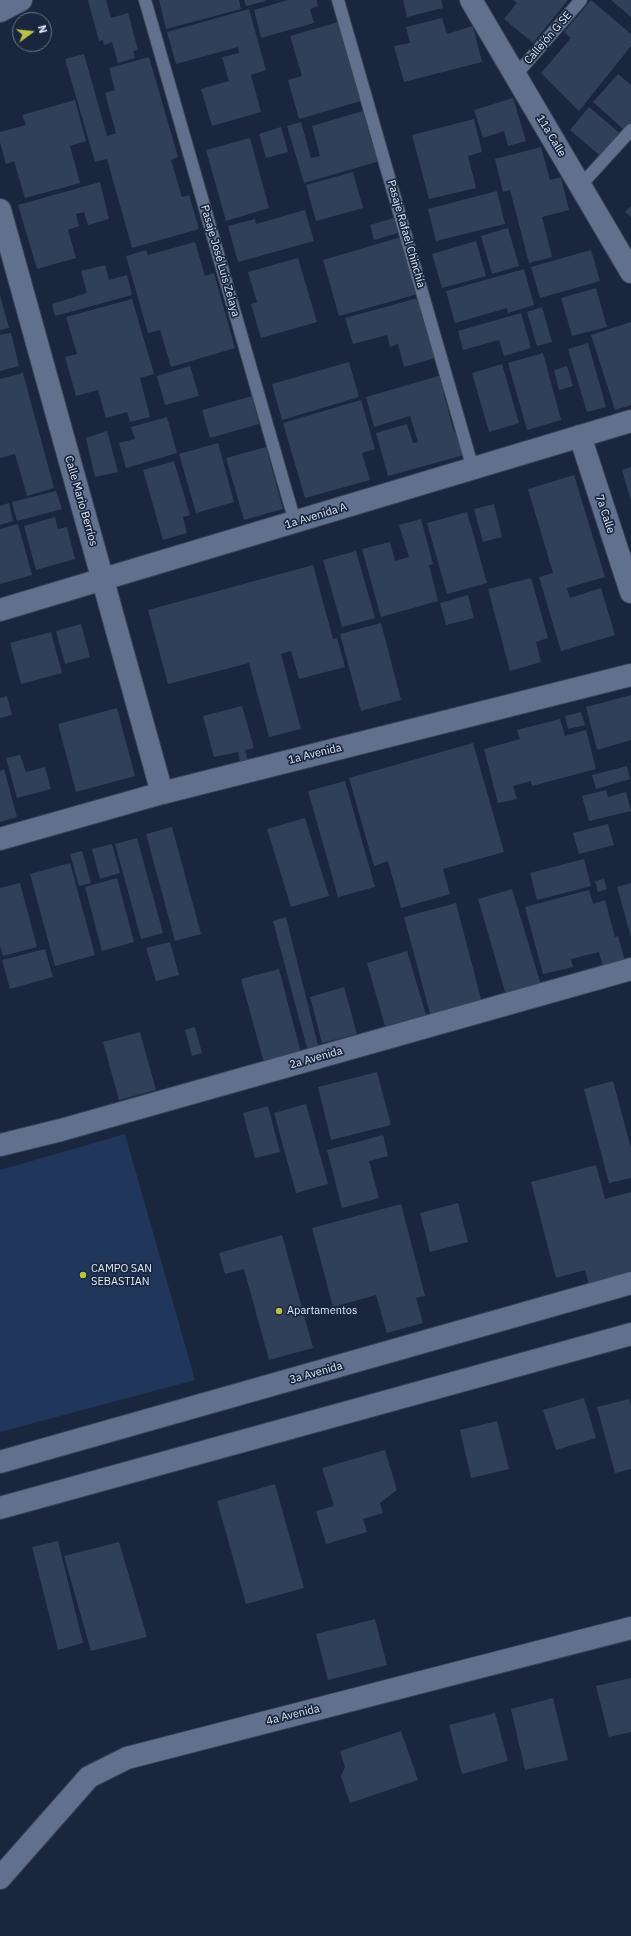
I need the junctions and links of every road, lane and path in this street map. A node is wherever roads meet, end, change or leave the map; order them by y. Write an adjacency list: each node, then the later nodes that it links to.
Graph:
1 (21, 0): 6 (street)
2 (145, 0): 15 (lane, Pasaje José Luis Zelaya)
3 (338, 0): 14 (lane, Pasaje Rafael Chinchía)
4 (470, 0): 7 (street, 11a Calle)
5 (581, 0): 7 (lane, Callejón G SE)
6 (0, 11)
7 (515, 76): 9 (street, 11a Calle)
8 (631, 130): 9 (lane)
9 (581, 185): 11 (street, 11a Calle)
10 (0, 210): 16 (street, Calle Mario Berríos)
11 (631, 272)
12 (631, 421): 13 (street, 1a Avenida A)
13 (580, 436): 14 (street, 1a Avenida A); 17 (street, 7a Calle)
14 (473, 468): 15 (street, 1a Avenida A)
15 (295, 522): 16 (street, 1a Avenida A)
16 (103, 579): 18 (street, 1a Avenida A); 20 (street, Calle Mario Berríos)
17 (631, 592)
18 (0, 610)
19 (631, 675): 20 (street, 1a Avenida)
20 (162, 792): 21 (street, 1a Avenida)
21 (0, 839)
22 (631, 969): 23 (street, 2a Avenida)
23 (0, 1145)
24 (631, 1283): 26 (street, 3a Avenida)
25 (631, 1334): 27 (street)
26 (0, 1462)
27 (0, 1508)
28 (631, 1628): 29 (street, 4a Avenida)
29 (0, 1878)

